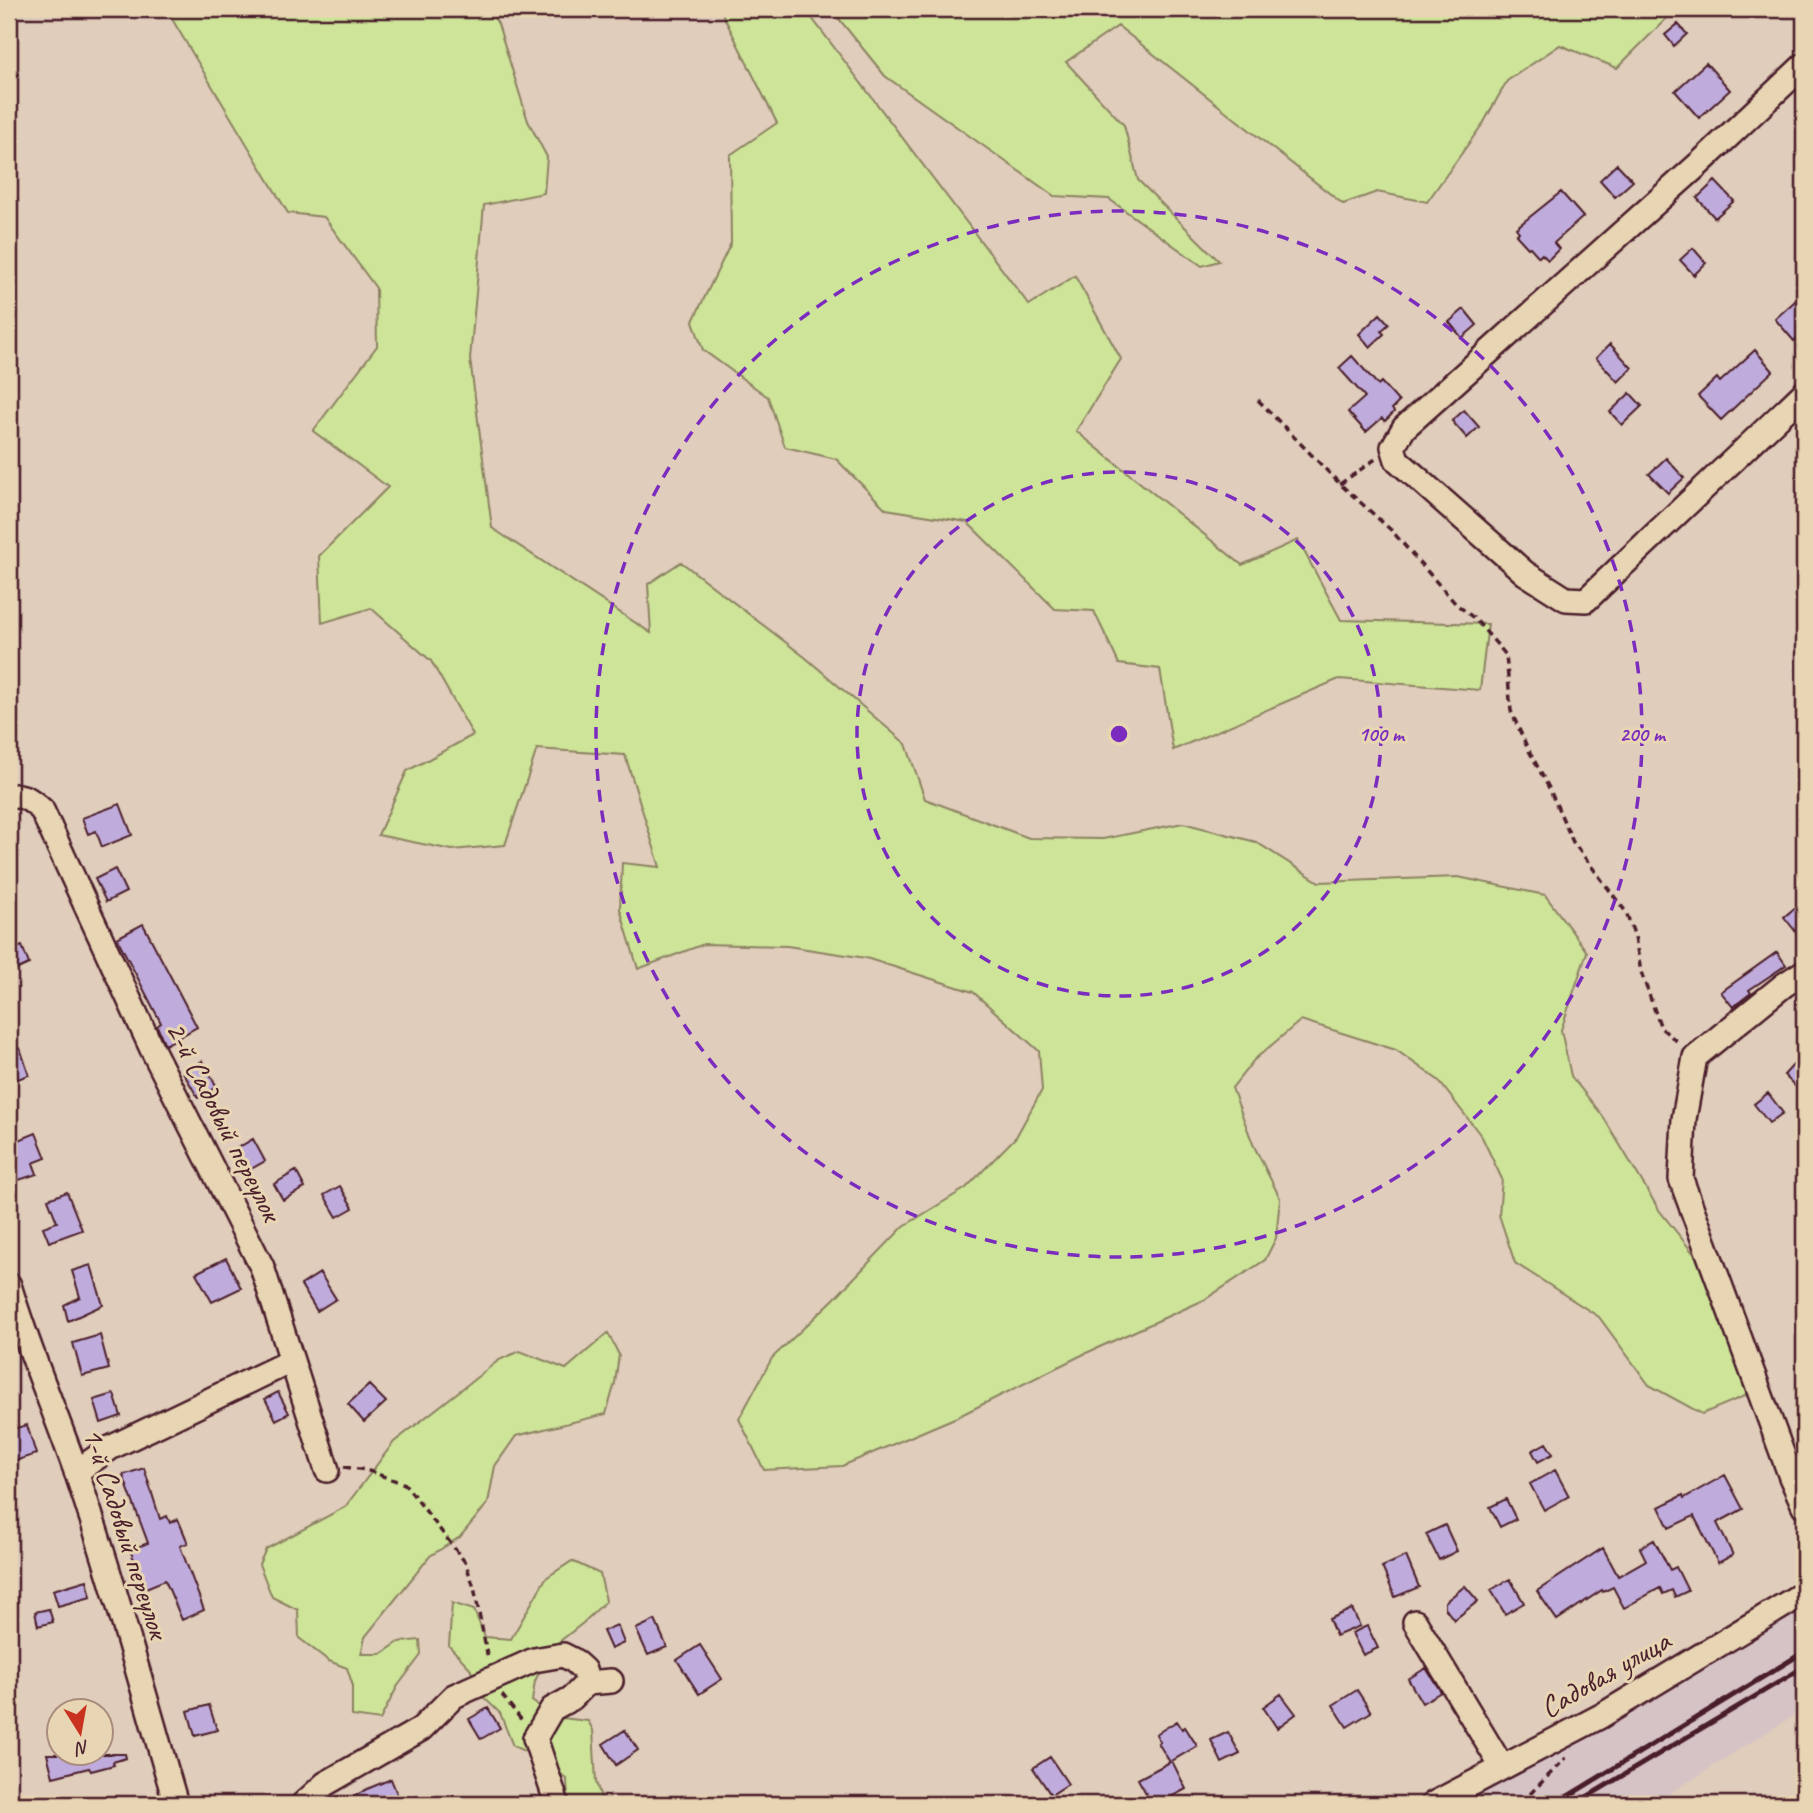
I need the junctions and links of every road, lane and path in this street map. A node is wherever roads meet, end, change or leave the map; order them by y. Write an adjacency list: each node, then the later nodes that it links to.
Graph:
1 (1804, 65): 4 (street)
2 (1804, 393): 4 (street)
3 (1258, 400): 5 (path)
4 (1393, 447): 5 (path)
5 (1340, 484): 8 (path)
6 (9, 797): 10 (street, 2-й Садовый переулок)
7 (1804, 972): 8 (street)
8 (1695, 1057): 13 (street)
9 (9, 1285): 12 (street, 1-й Садовый переулок)
10 (291, 1361): 11 (street, 2-й Садовый переулок); 12 (street)
11 (326, 1467): 16 (path)
12 (76, 1472): 21 (street, 1-й Садовый переулок)
13 (1804, 1506)
14 (1804, 1592): 20 (street, Садовая улица)
15 (1415, 1622): 20 (street)
16 (492, 1679): 18 (street); 19 (path); 22 (street)
17 (611, 1681): 18 (street)
18 (587, 1683): 19 (street)
19 (535, 1738): 23 (street)
20 (1502, 1767): 24 (street, Садовая улица)
21 (176, 1804)
22 (303, 1804)
23 (557, 1804)
24 (1433, 1804)

